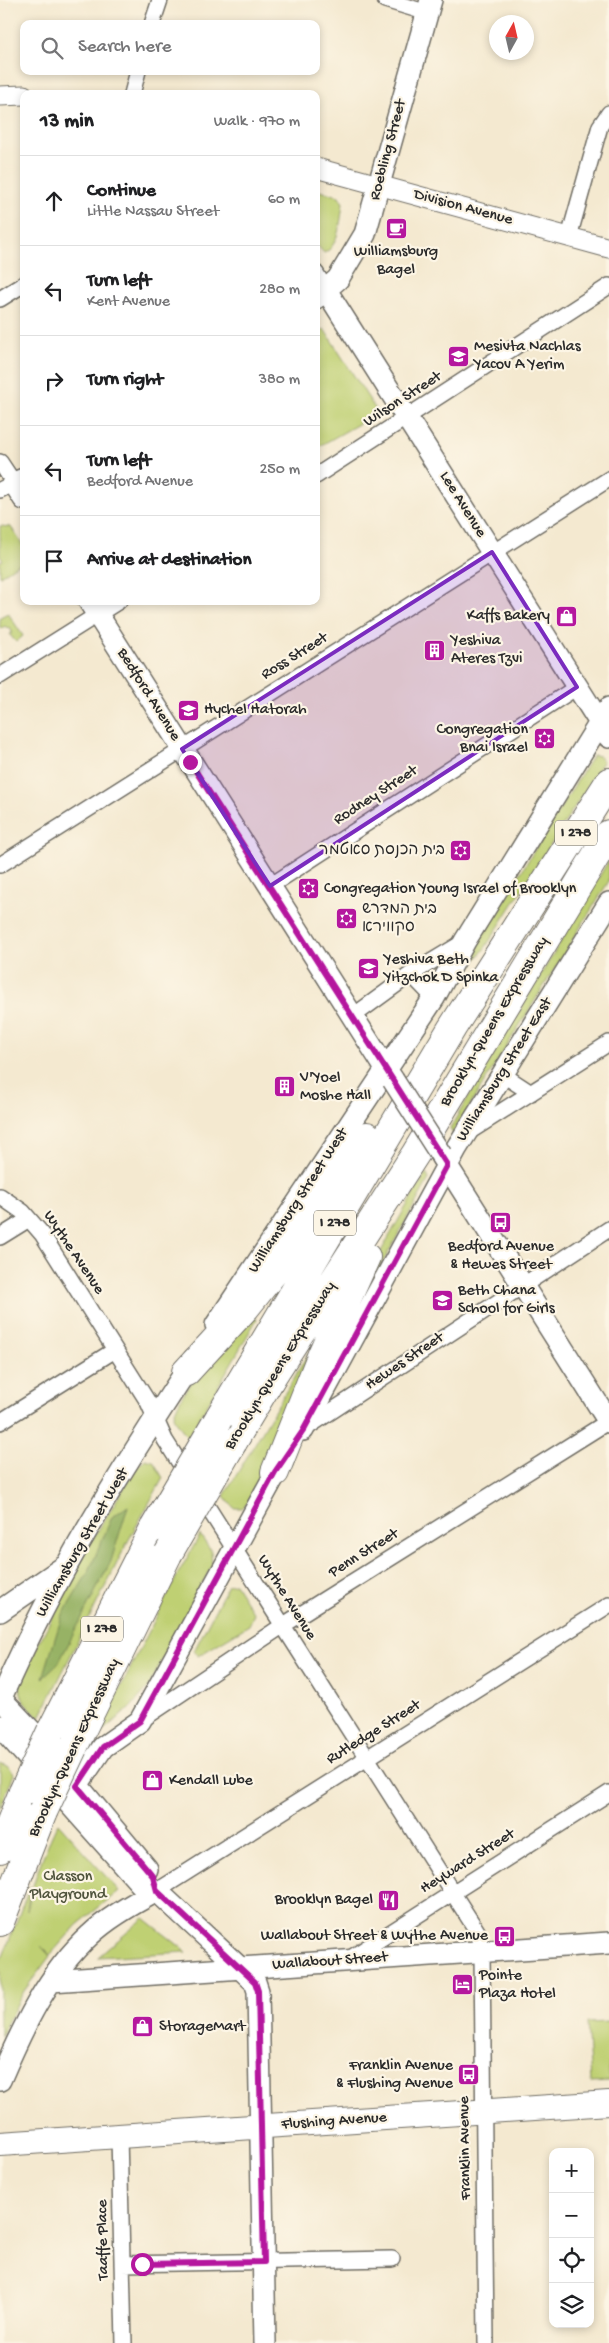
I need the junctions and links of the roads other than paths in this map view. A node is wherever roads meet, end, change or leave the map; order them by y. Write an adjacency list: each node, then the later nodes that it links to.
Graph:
1 (160, 0): 4 (street)
2 (385, 0): 3 (street)
3 (430, 6): 11 (main road, Roebling Street)
4 (153, 20)
5 (137, 75): 6 (street)
6 (133, 90)
7 (20, 95): 8 (street)
8 (0, 96)
9 (609, 112): 12 (street)
10 (320, 169): 11 (street, Division Avenue)
11 (378, 185): 12 (street, Division Avenue); 16 (main road, Roebling Street)
12 (569, 237): 13 (street, Division Avenue)
13 (609, 248)
14 (20, 286): 17 (street)
15 (609, 286): 18 (street, Wilson Street)
16 (320, 287): 18 (main road, Lee Avenue)
17 (0, 299)
18 (408, 418): 20 (street, Wilson Street); 23 (main road, Lee Avenue)
19 (0, 462): 22 (street)
20 (320, 473)
21 (609, 479): 23 (street, Ross Street)
22 (15, 488)
23 (492, 552): 26 (main road, Lee Avenue); 28 (street, Ross Street)
24 (93, 608): 25 (street); 28 (main road, Bedford Avenue)
25 (0, 676)
26 (577, 687): 27 (main road, Lee Avenue); 32 (street, Rodney Street)
27 (606, 722): 34 (main road, Williamsburg Street West)
28 (182, 749): 31 (street, Ross Street); 32 (main road, Bedford Avenue)
29 (609, 782): 38 (highway, Brooklyn-Queens Expressway / I 278)
30 (609, 834): 44 (highway, Brooklyn-Queens Expressway / I 278)
31 (0, 865)
32 (270, 886): 37 (main road, Bedford Avenue)
33 (609, 903): 40 (main road, Williamsburg Street East)
34 (465, 941): 35 (street); 36 (main road, Williamsburg Street West)
35 (411, 974): 36 (street); 37 (street)
36 (434, 998): 41 (main road, Williamsburg Street West)
37 (352, 1017): 41 (main road, Bedford Avenue)
38 (452, 1028): 51 (highway); 68 (highway, Brooklyn-Queens Expressway / I 278, bridge)
39 (609, 1043): 42 (street)
40 (502, 1074): 42 (street); 43 (main road, Williamsburg Street East)
41 (389, 1075): 44 (main road, Bedford Avenue, bridge); 51 (main road, Williamsburg Street West)
42 (531, 1093): 43 (street)
43 (466, 1134): 44 (main road, Williamsburg Street East)
44 (435, 1158): 49 (main road, Bedford Avenue); 55 (main road, Williamsburg Street East); 56 (highway); 71 (highway, Brooklyn-Queens Expressway / I 278, bridge)
45 (0, 1196): 46 (street, Wythe Avenue)
46 (29, 1219): 48 (street); 50 (street, Wythe Avenue)
47 (609, 1229): 49 (street, Hewes Street)
48 (0, 1237)
49 (522, 1285): 53 (main road, Bedford Avenue); 55 (street, Hewes Street)
50 (115, 1350): 52 (street, Wythe Avenue); 54 (street)
51 (186, 1372): 52 (main road, Williamsburg Street West)
52 (155, 1419): 57 (street, Wythe Avenue); 58 (main road, Williamsburg Street West)
53 (609, 1421): 61 (street, Penn Street)
54 (0, 1422)
55 (303, 1431): 56 (main road, Williamsburg Street East)
56 (275, 1472): 57 (main road, Williamsburg Street East)
57 (234, 1548): 61 (street, Wythe Avenue); 63 (main road, Williamsburg Street East)
58 (66, 1566): 60 (main road); 62 (main road, Williamsburg Street West)
59 (609, 1605): 65 (street, Rutledge Street)
60 (0, 1610)
61 (282, 1626): 63 (street, Penn Street); 65 (street, Wythe Avenue)
62 (0, 1699): 66 (main road)
63 (140, 1721): 66 (main road, Williamsburg Street East)
64 (0, 1726): 66 (main road)
65 (367, 1758): 69 (street, Rutledge Street); 70 (street, Wythe Avenue)
66 (72, 1793): 69 (main road)
67 (609, 1793): 70 (street, Heyward Street)
68 (0, 1849)
69 (157, 1891): 75 (main road); 76 (main road)
70 (452, 1893): 73 (street, Wythe Avenue); 74 (street, Heyward Street)
71 (0, 1922)
72 (609, 1943): 73 (main road, Wallabout Street)
73 (482, 1952): 74 (main road, Wallabout Street); 79 (street, Franklin Avenue)
74 (346, 1961): 75 (main road, Wallabout Street)
75 (238, 1968): 76 (main road, Wallabout Street); 80 (main road)
76 (51, 1981): 77 (main road)
77 (0, 2080)
78 (609, 2103): 79 (main road, Flushing Avenue)
79 (484, 2112): 80 (main road, Flushing Avenue); 88 (street, Franklin Avenue)
80 (261, 2127): 81 (main road, Flushing Avenue); 84 (main road)
81 (119, 2136): 82 (main road, Flushing Avenue); 85 (street, Taaffe Place)
82 (0, 2144)
83 (392, 2259): 84 (street)
84 (264, 2262): 85 (street); 87 (main road)
85 (122, 2264): 86 (street, Taaffe Place)
86 (124, 2343)
87 (265, 2343)
88 (486, 2343)

